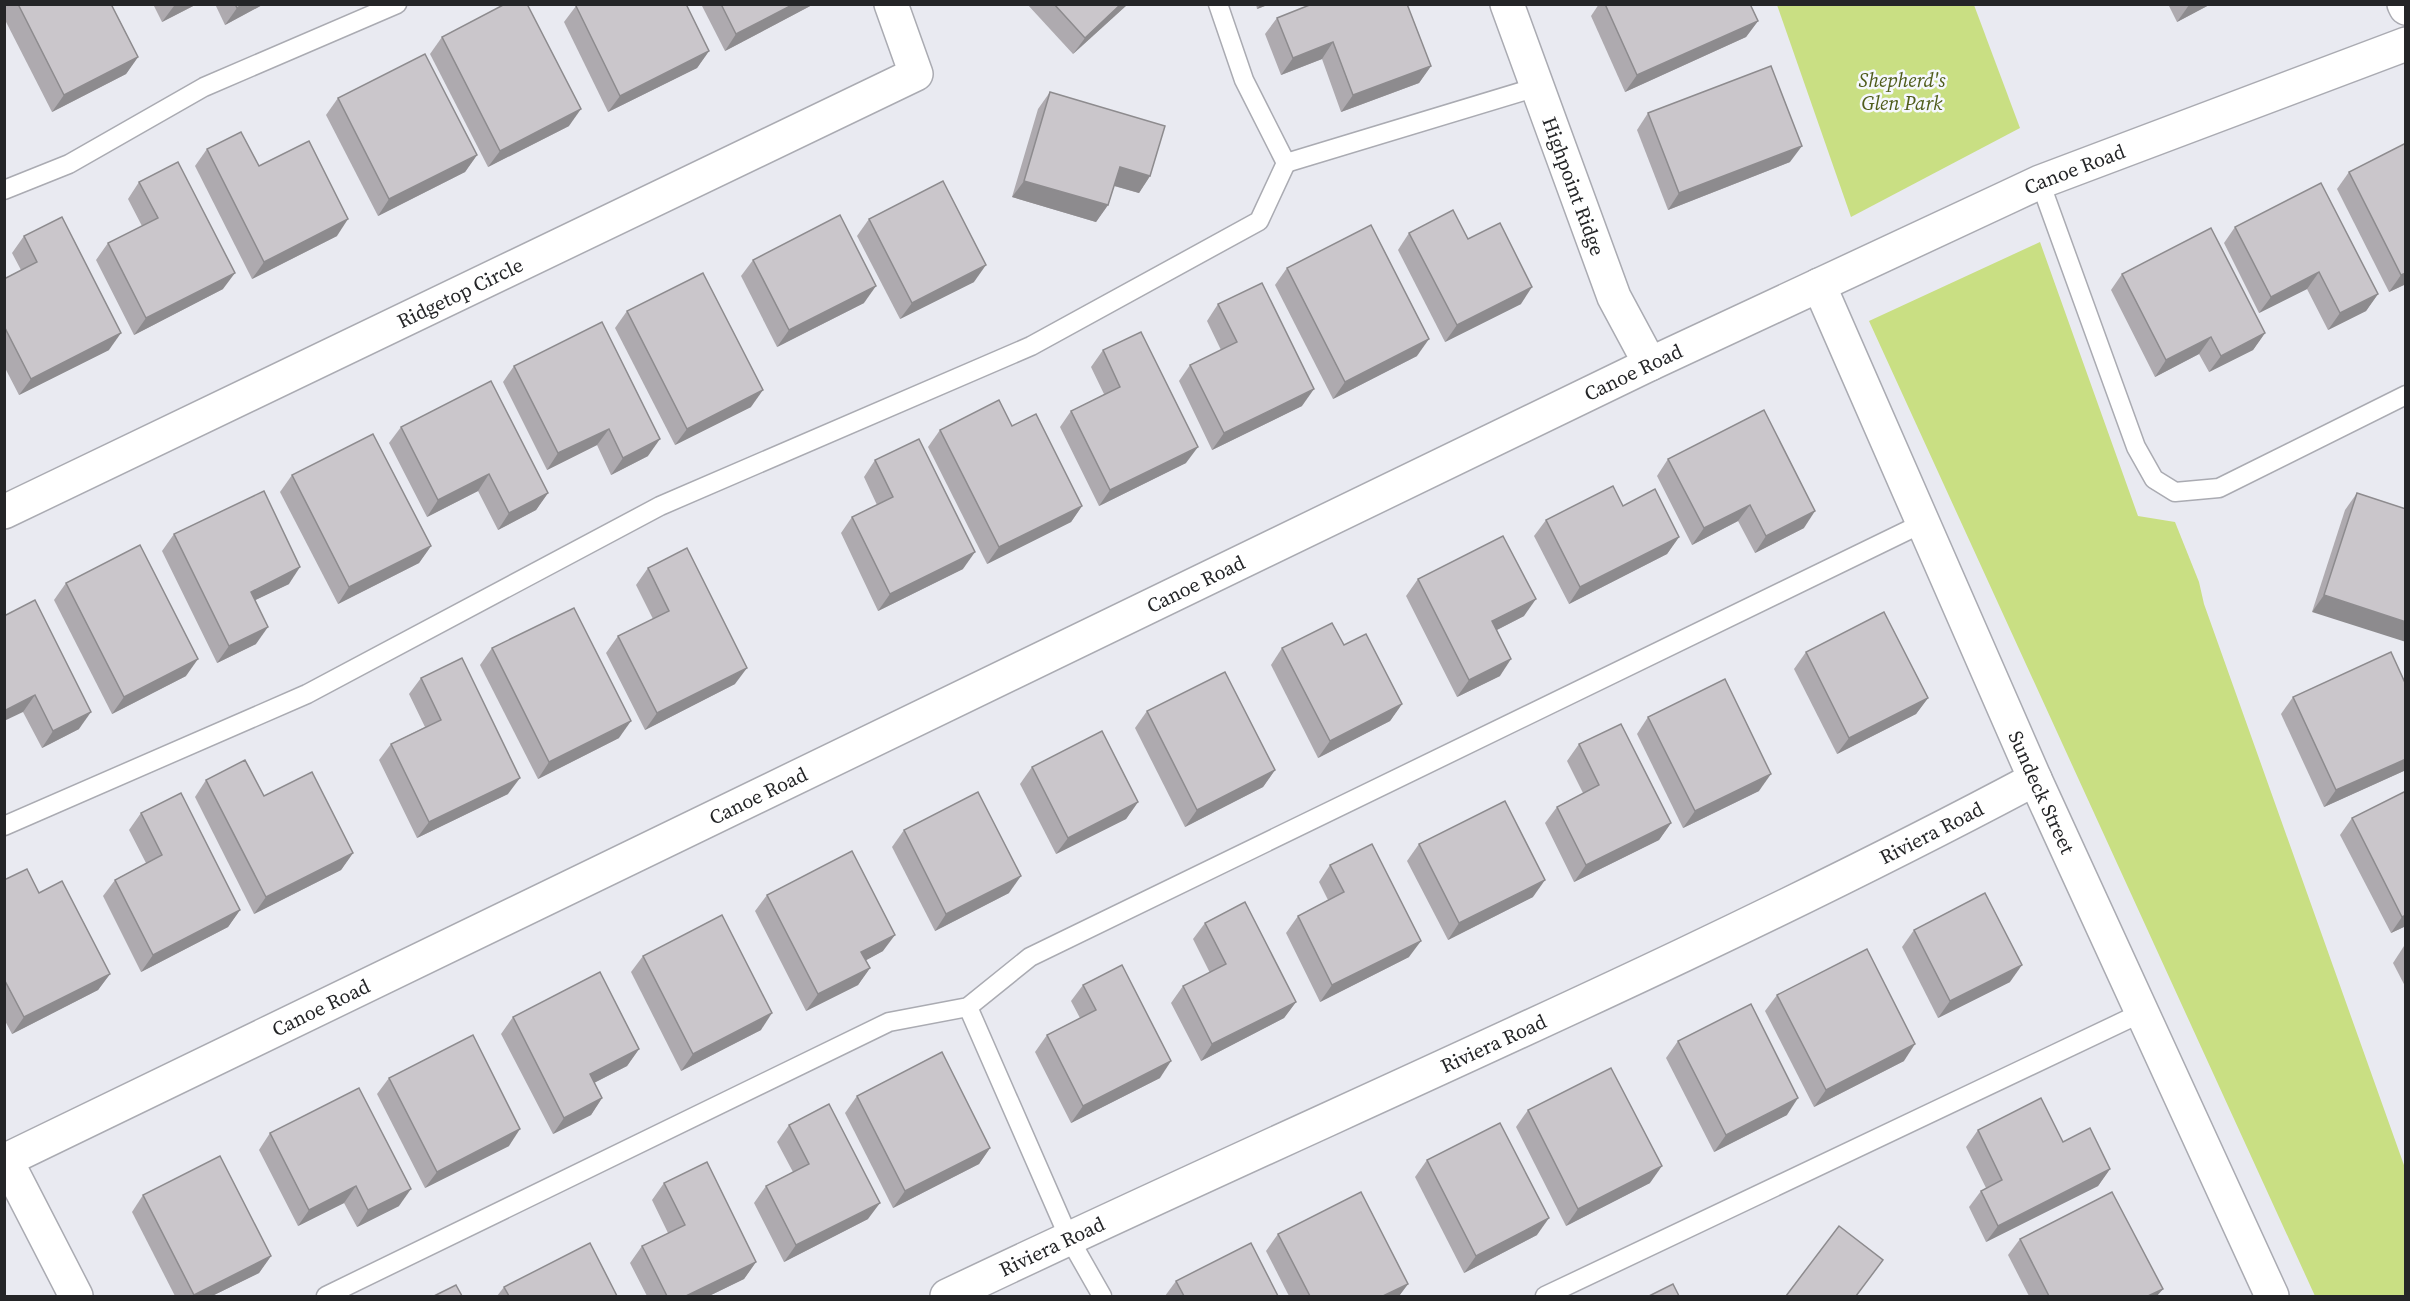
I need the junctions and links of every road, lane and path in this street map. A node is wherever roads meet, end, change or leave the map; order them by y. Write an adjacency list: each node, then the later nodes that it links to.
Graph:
1 (397, 4): 9 (lane)
2 (891, 4): 13 (street, Ridgetop Circle)
3 (1218, 4): 7 (lane)
4 (1507, 4): 6 (street, Highpoint Ridge)
5 (2406, 44): 8 (street, Canoe Road)
6 (1537, 87): 7 (lane); 11 (street, Highpoint Ridge)
7 (1286, 163): 16 (lane)
8 (2040, 182): 10 (street, Canoe Road); 12 (lane)
9 (4, 190)
10 (1819, 285): 11 (street, Canoe Road); 14 (street, Sundeck Street)
11 (1650, 364): 19 (street, Canoe Road)
12 (2406, 395)
13 (4, 512)
14 (1923, 523): 15 (street, Sundeck Street); 17 (lane)
15 (2035, 779): 18 (street, Sundeck Street); 20 (street, Riviera Road)
16 (4, 826)
17 (968, 1007): 20 (lane); 22 (lane)
18 (2141, 1013): 25 (lane); 26 (street, Sundeck Street)
19 (5, 1161): 21 (street)
20 (1069, 1238): 23 (street, Riviera Road); 24 (lane)
21 (75, 1296)
22 (326, 1296)
23 (947, 1296)
24 (1102, 1296)
25 (1545, 1296)
26 (2272, 1296)

